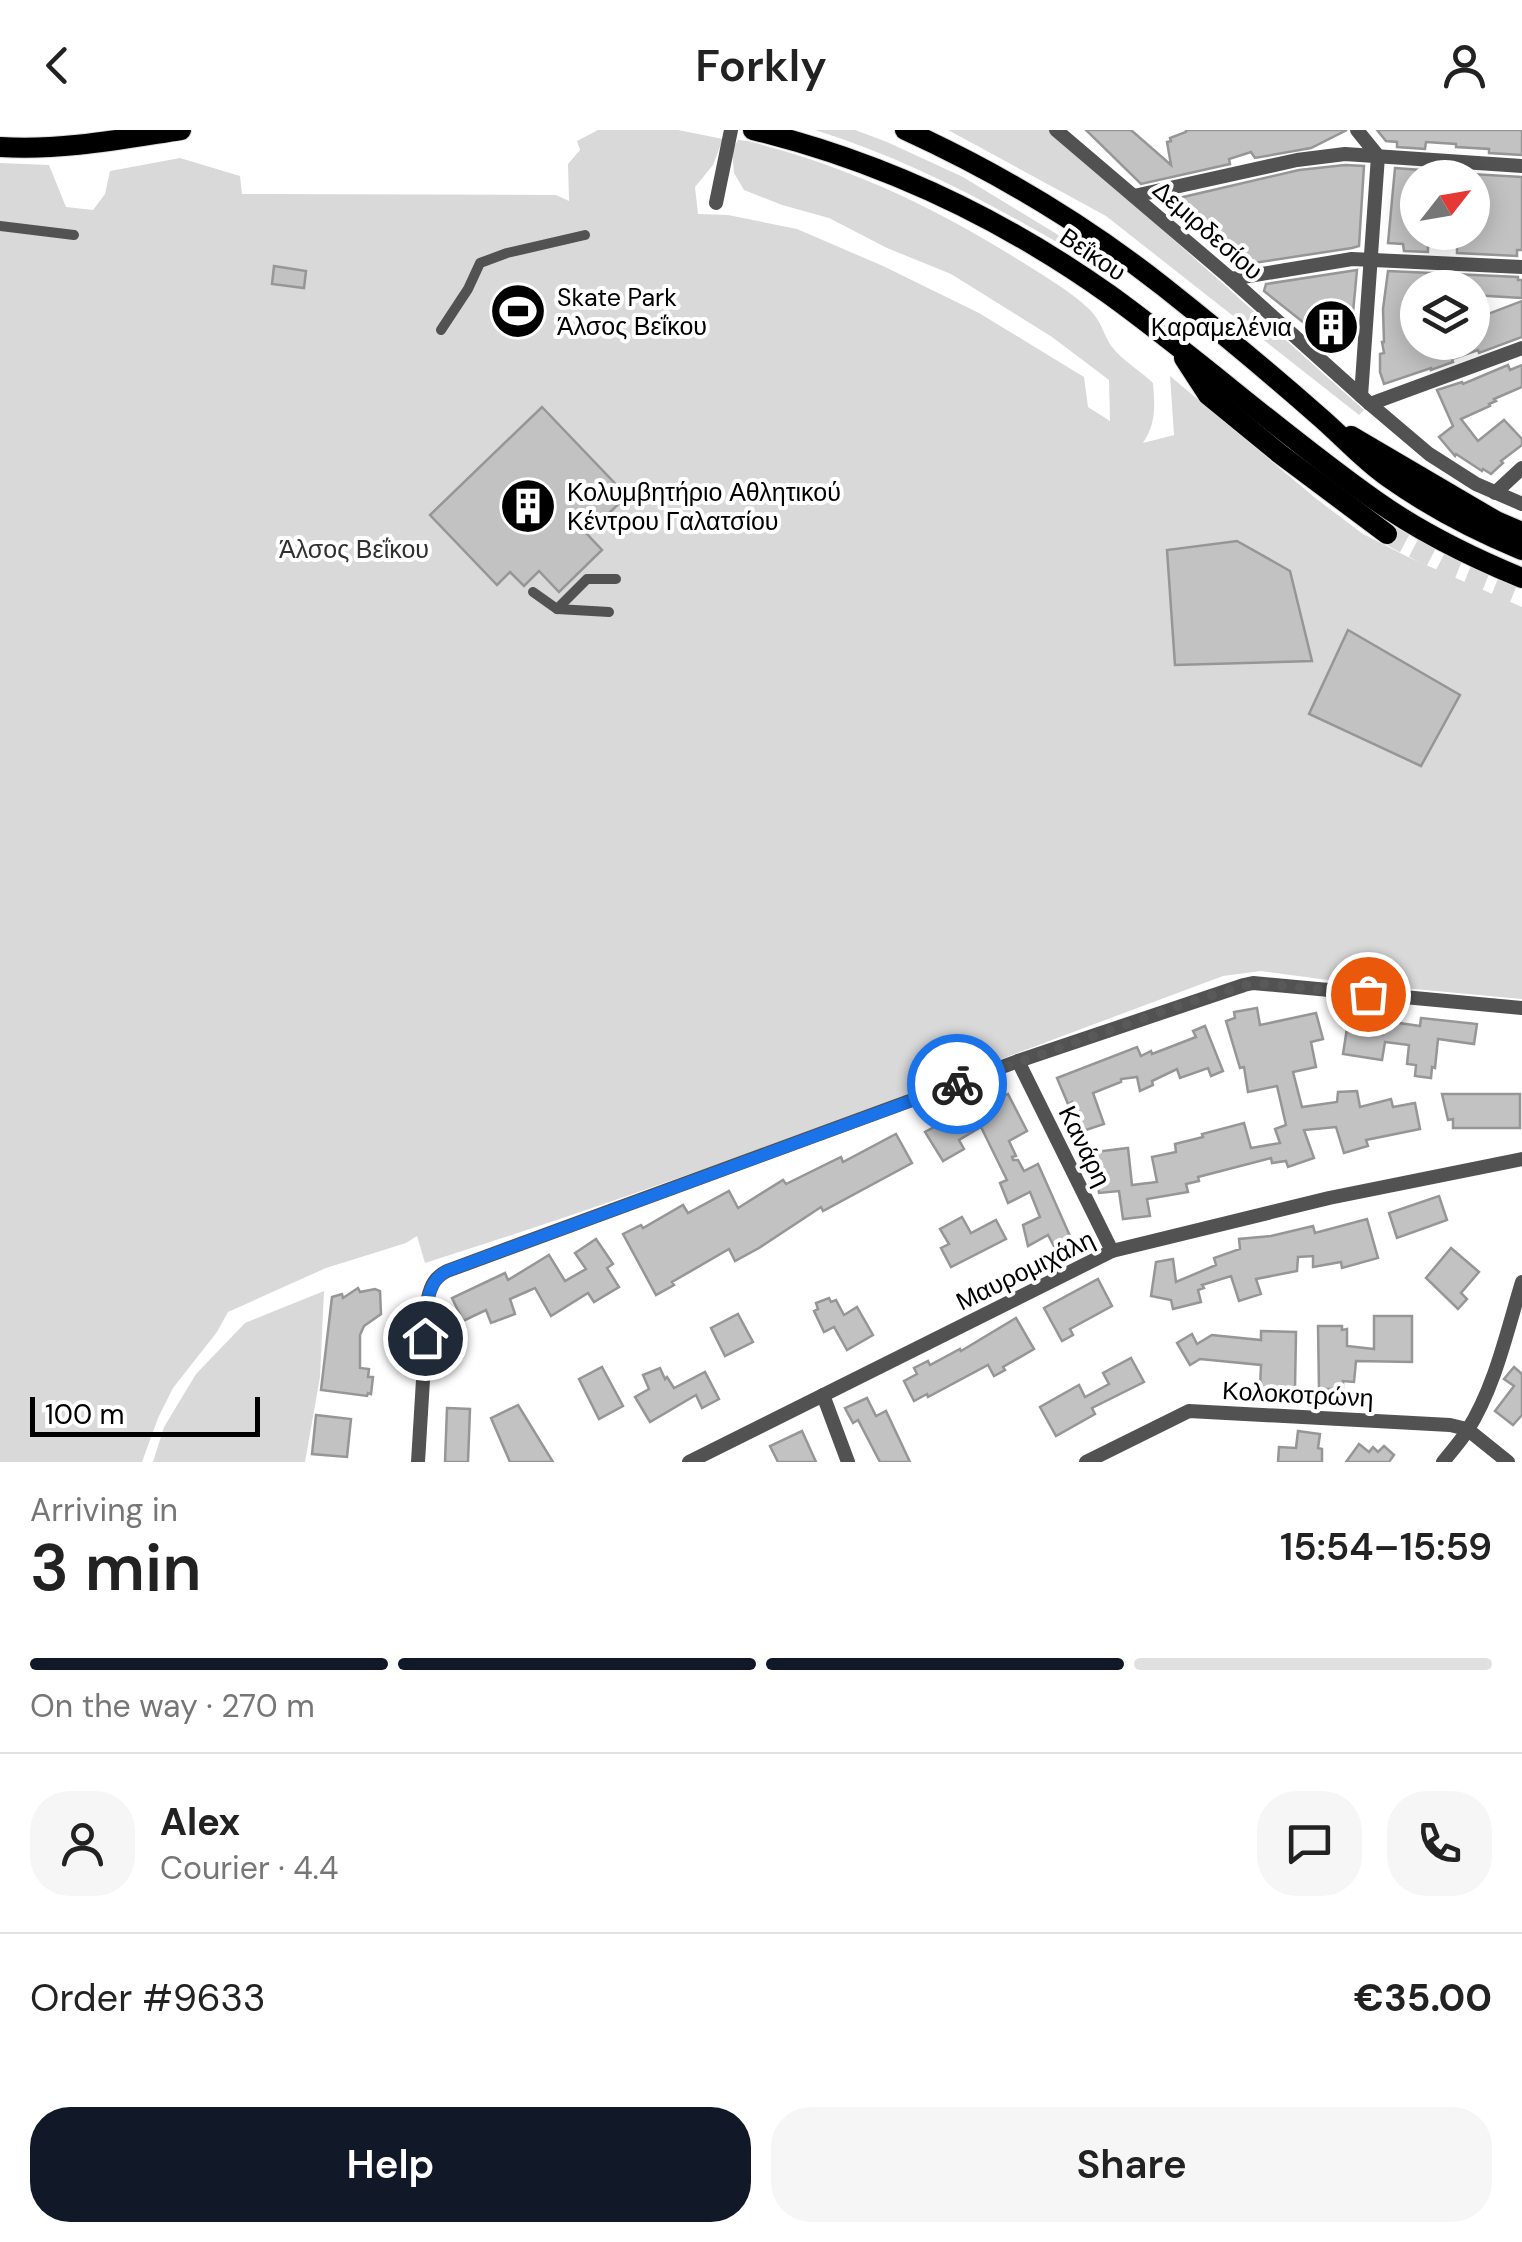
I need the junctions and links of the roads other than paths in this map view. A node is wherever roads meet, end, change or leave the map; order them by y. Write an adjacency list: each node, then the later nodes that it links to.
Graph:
1 (181, 130): 7 (main road)
2 (731, 130): 11 (street)
3 (753, 130): 19 (main road, Βεΐκου)
4 (905, 130): 22 (main road, Βεΐκου)
5 (1056, 130): 10 (street, Δεμιρδεσίου)
6 (1357, 130): 8 (street)
7 (0, 147)
8 (1378, 156): 9 (street); 10 (street); 15 (street)
9 (1522, 166)
10 (1134, 196): 17 (street, Δεμιρδεσίου)
11 (716, 203)
12 (0, 226): 13 (street)
13 (74, 234)
14 (585, 235): 18 (street)
15 (1370, 260): 16 (street); 17 (street); 21 (street)
16 (1522, 267)
17 (1231, 279): 21 (street, Δεμιρδεσίου)
18 (441, 330)
19 (1174, 344): 27 (main road); 29 (main road, Βεΐκου)
20 (1522, 348): 21 (street)
21 (1365, 400): 24 (street, Δεμιρδεσίου)
22 (1324, 419): 26 (main road); 28 (main road, Βεΐκου)
23 (1522, 468): 24 (street)
24 (1495, 493): 25 (street, Δεμιρδεσίου)
25 (1522, 504)
26 (1522, 532)
27 (1387, 534)
28 (1522, 550)
29 (1522, 578)
30 (616, 579): 32 (street)
31 (532, 592): 32 (street)
32 (557, 609): 33 (street)
33 (609, 612)
34 (1522, 1008): 35 (street)
35 (1018, 1061): 37 (street, Κανάρη); 41 (street)
36 (1522, 1160): 37 (street, Μαυρομιχάλη)
37 (1112, 1251): 39 (street, Μαυρομιχάλη)
38 (1522, 1282): 40 (street)
39 (822, 1396): 42 (street, Μαυρομιχάλη); 43 (street)
40 (1468, 1430): 44 (street, Κολοκοτρώνη); 45 (street); 46 (street, Κολοκοτρώνη)
41 (418, 1462)
42 (688, 1462)
43 (848, 1462)
44 (1086, 1462)
45 (1442, 1462)
46 (1508, 1462)

